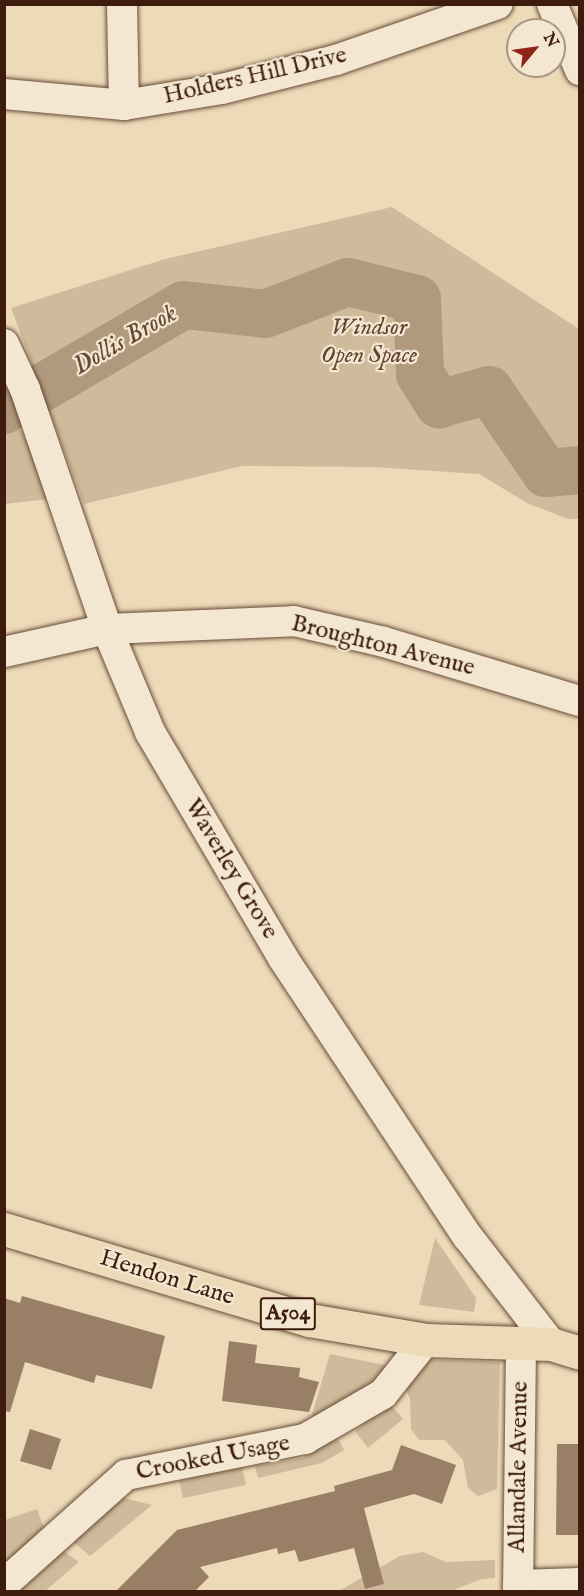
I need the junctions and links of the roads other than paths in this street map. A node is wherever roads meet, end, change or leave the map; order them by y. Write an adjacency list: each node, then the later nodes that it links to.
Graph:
1 (122, 4): 6 (street)
2 (498, 4): 6 (street, Holders Hill Drive)
3 (552, 4): 4 (street)
4 (579, 70)
5 (4, 94): 6 (street, Holders Hill Drive)
6 (124, 105)
7 (4, 344): 8 (street, Waverley Grove)
8 (107, 629): 9 (street, Broughton Avenue); 10 (street, Broughton Avenue); 13 (street, Waverley Grove)
9 (4, 652)
10 (579, 700)
11 (4, 1229): 12 (main road, Hendon Lane / A504)
12 (426, 1340): 13 (main road, Hendon Lane / A504); 15 (street, Crooked Usage)
13 (551, 1346): 16 (street, Allandale Avenue)
14 (579, 1583): 16 (street)
15 (4, 1584)
16 (518, 1588)

